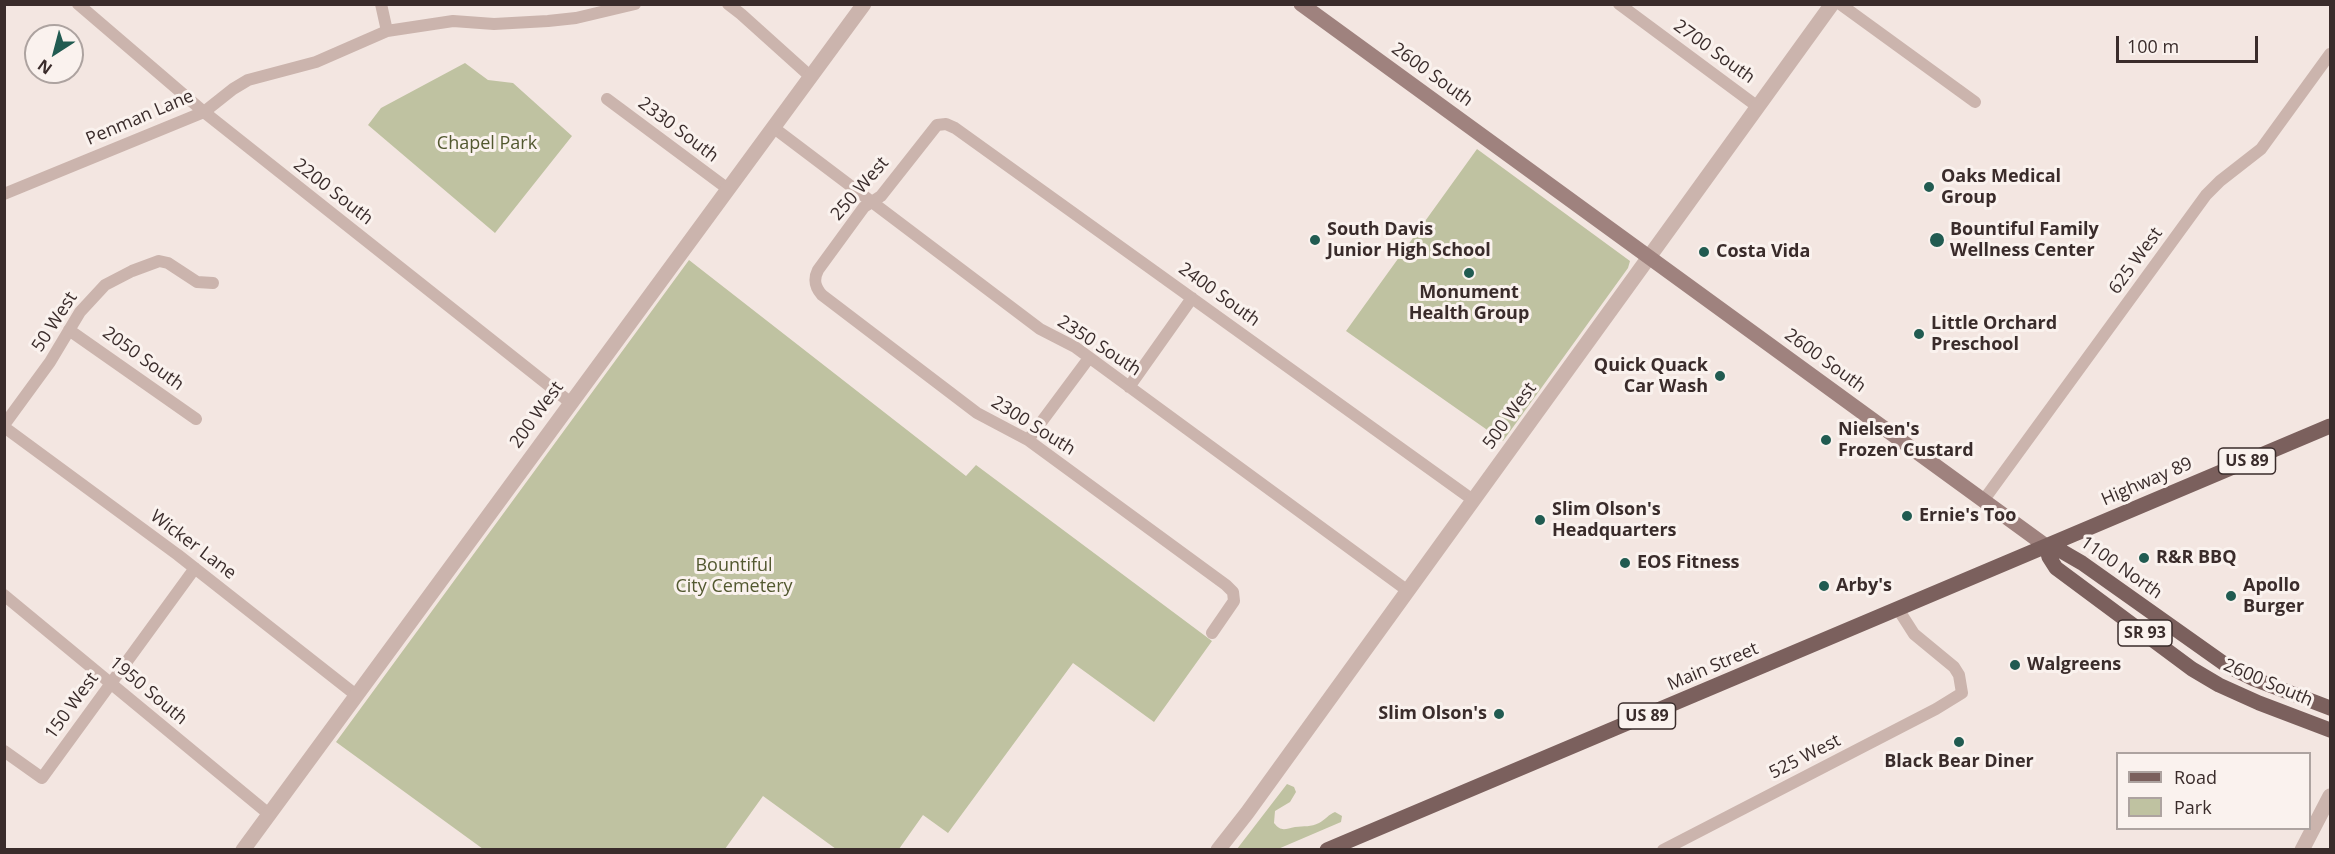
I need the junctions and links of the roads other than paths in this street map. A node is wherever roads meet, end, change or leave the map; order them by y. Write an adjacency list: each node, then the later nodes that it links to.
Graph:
1 (78, 4): 16 (street, 2200 South)
2 (381, 4): 10 (street)
3 (635, 4): 10 (street, Penman Lane)
4 (728, 4): 12 (street)
5 (864, 4): 12 (street, 200 West)
6 (1301, 4): 22 (main road, 2600 South)
7 (1619, 4): 15 (street, 2700 South)
8 (1832, 4): 15 (street, 500 West)
9 (1840, 4): 14 (street)
10 (387, 31): 16 (street, Penman Lane)
11 (2331, 54): 35 (street, 625 West)
12 (811, 77): 18 (street, 200 West)
13 (607, 99): 19 (street, 2330 South)
14 (1975, 102)
15 (1758, 107): 22 (street, 500 West)
16 (204, 112): 20 (street, Penman Lane); 29 (street, 2200 South)
17 (941, 124): 21 (street, 250 West); 25 (street, 2400 South)
18 (774, 128): 19 (street, 200 West); 21 (street, 2350 South)
19 (728, 189): 29 (street, 200 West)
20 (4, 194)
21 (872, 202): 24 (street, 250 West); 27 (street, 2350 South)
22 (1649, 257): 34 (street, 500 West); 35 (main road, 2600 South)
23 (213, 284): 26 (street, 50 West)
24 (815, 284): 33 (street, 2300 South)
25 (1192, 298): 28 (street); 34 (street, 2400 South)
26 (69, 330): 30 (street, 2050 South); 31 (street, 50 West)
27 (1089, 358): 28 (street, 2350 South); 33 (street)
28 (1128, 387): 38 (street, 2350 South)
29 (571, 403): 43 (street, 200 West)
30 (196, 419)
31 (4, 426): 37 (street, Wicker Lane)
32 (2331, 426): 36 (main road, Highway 89 / US 89)
33 (1028, 440): 41 (street, 2300 South)
34 (1473, 500): 38 (street, 500 West)
35 (1983, 501): 36 (main road, 2600 South)
36 (2046, 546): 40 (main road, Main Street / US 89); 44 (main road, 1100 North / SR 93); 45 (main road, 2600 South / SR 93)
37 (195, 568): 42 (street, 150 West); 43 (street, Wicker Lane)
38 (1408, 591): 50 (street, 500 West)
39 (4, 596): 42 (street, 1950 South)
40 (1898, 609): 51 (main road, Main Street / US 89); 52 (street, 525 West)
41 (1212, 633)
42 (111, 683): 46 (street, 150 West); 48 (street, 1950 South)
43 (356, 695): 48 (street, 200 West)
44 (2331, 708)
45 (2331, 730)
46 (4, 751)
47 (2331, 796): 53 (street)
48 (269, 814): 49 (street, 200 West)
49 (243, 849)
50 (1218, 849)
51 (1327, 849)
52 (1663, 849)
53 (2302, 849)

